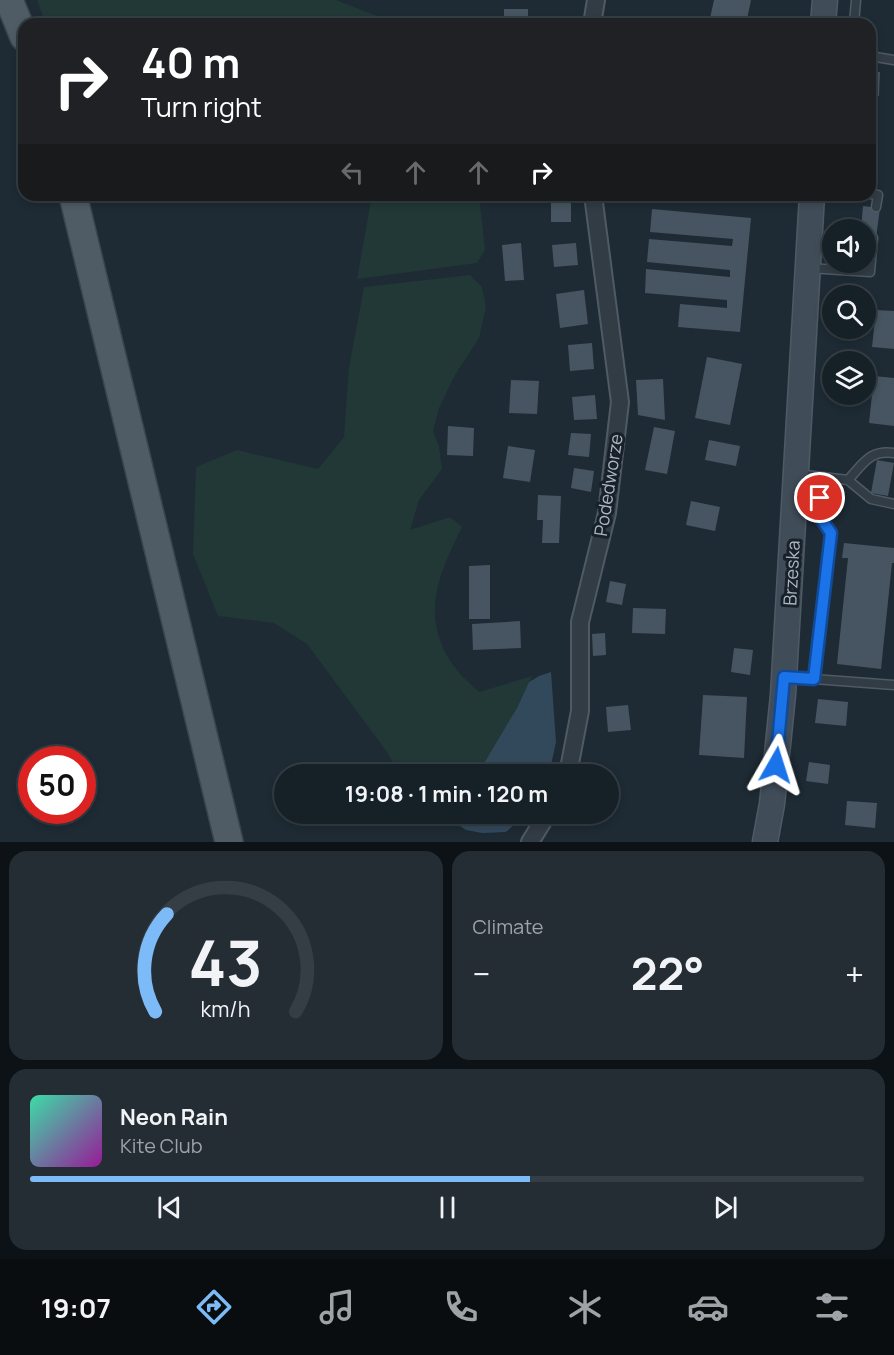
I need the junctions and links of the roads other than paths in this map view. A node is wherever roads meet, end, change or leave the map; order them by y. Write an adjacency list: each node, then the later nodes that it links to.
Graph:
1 (9, 0): 8 (main road)
2 (596, 0): 5 (street)
3 (825, 0): 6 (main road)
4 (856, 0): 7 (lane)
5 (593, 18)
6 (824, 18)
7 (854, 18)
8 (18, 22)
9 (876, 57): 10 (lane)
10 (894, 60)
11 (876, 195): 15 (lane)
12 (74, 201): 27 (main road)
13 (594, 201): 25 (street, Podedworze)
14 (813, 201): 16 (main road, Brzeska)
15 (876, 207)
16 (808, 268): 17 (lane); 19 (main road, Brzeska)
17 (822, 269)
18 (894, 453): 20 (lane)
19 (808, 476): 20 (lane); 22 (main road, Brzeska); 23 (lane)
20 (848, 480): 21 (lane)
21 (894, 504)
22 (784, 677): 23 (lane); 29 (main road, Brzeska)
23 (814, 679): 24 (lane)
24 (894, 685)
25 (570, 764)
26 (541, 824): 28 (street)
27 (229, 842)
28 (530, 842)
29 (765, 842)

